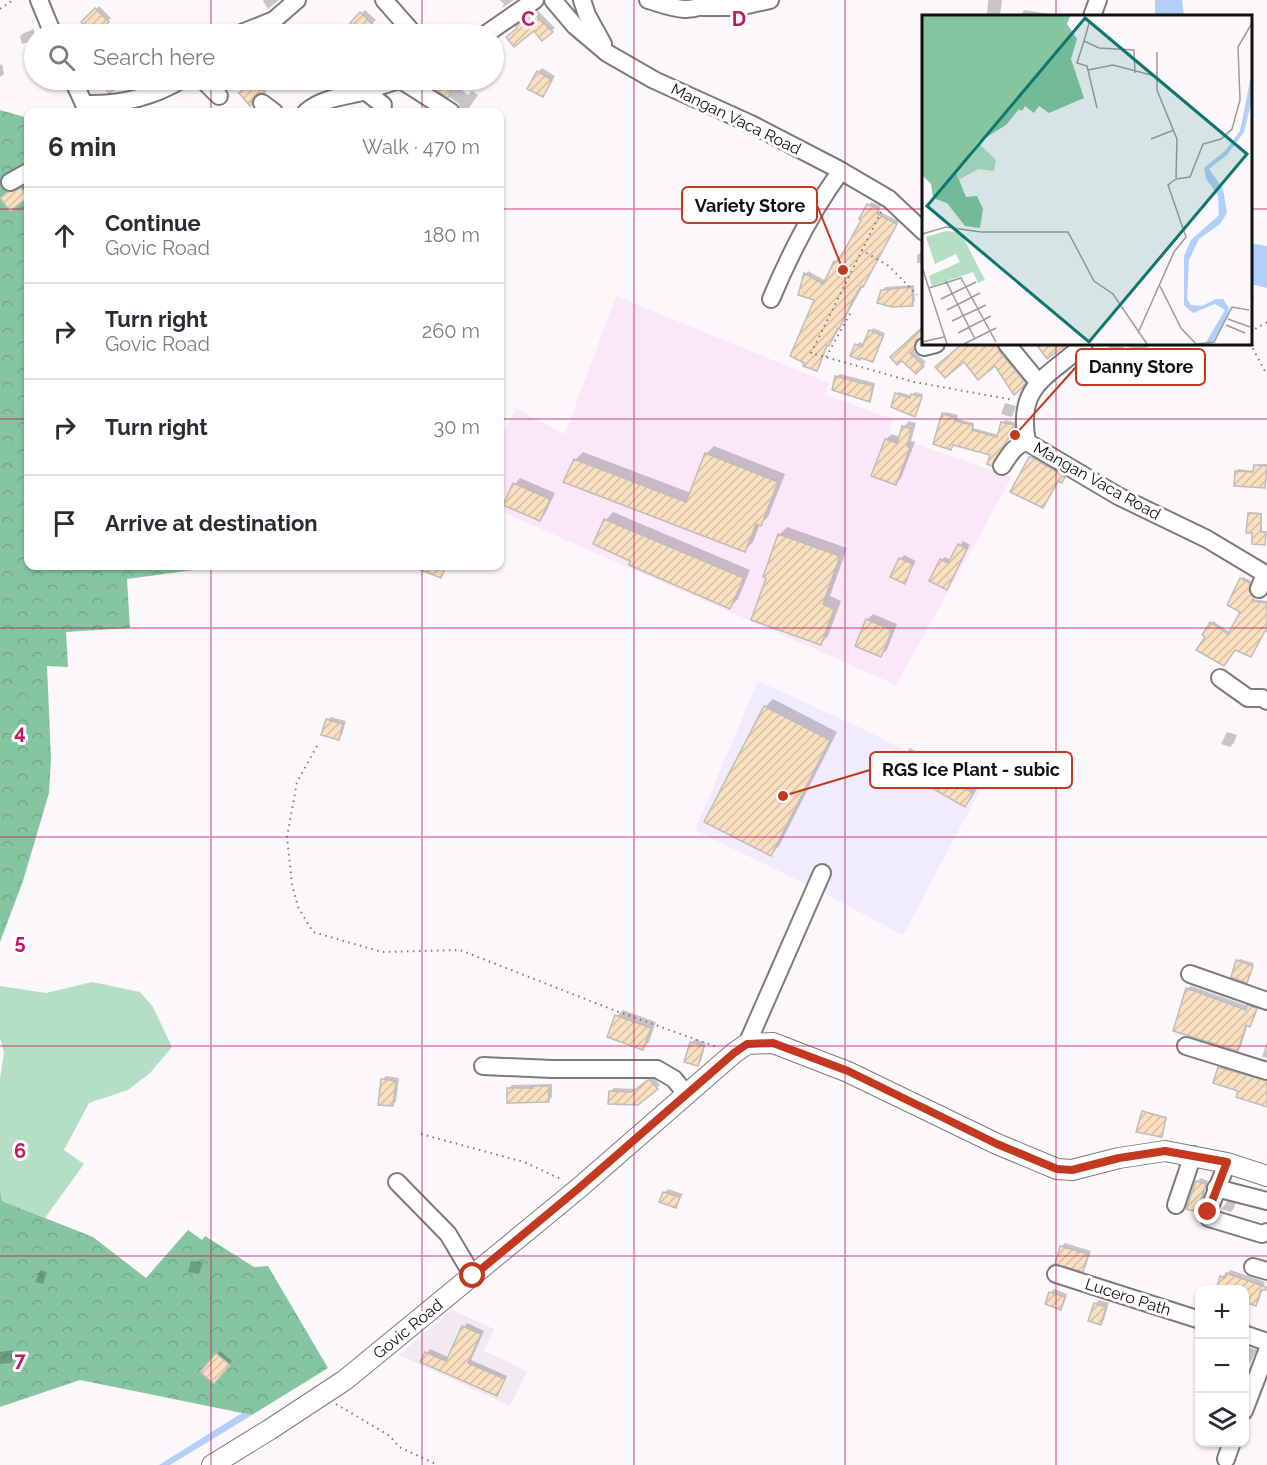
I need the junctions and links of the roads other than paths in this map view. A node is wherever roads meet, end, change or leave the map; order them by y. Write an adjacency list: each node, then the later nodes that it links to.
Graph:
1 (39, 0): 12 (street)
2 (297, 0): 13 (street)
3 (384, 0): 14 (street)
4 (535, 0): 15 (street)
5 (553, 0): 16 (street, Mangan Vaca Road)
6 (582, 0): 16 (street)
7 (648, 0): 10 (street)
8 (770, 0): 10 (street)
9 (1098, 0): 11 (street)
10 (706, 4)
11 (1092, 15)
12 (49, 24)
13 (264, 24)
14 (405, 24)
15 (500, 24)
16 (607, 53): 28 (street, Mangan Vaca Road)
17 (77, 90): 25 (street)
18 (162, 90): 25 (street)
19 (213, 90): 23 (street)
20 (367, 90): 22 (street)
21 (416, 90): 27 (street)
22 (364, 91): 24 (street); 26 (street)
23 (219, 96)
24 (383, 105)
25 (85, 108)
26 (311, 108)
27 (445, 108)
28 (840, 171): 31 (street, Mangan Vaca Road); 32 (street)
29 (24, 174): 30 (street)
30 (10, 182)
31 (922, 230)
32 (771, 299)
33 (1008, 345): 35 (street)
34 (1083, 345): 35 (street)
35 (1038, 382): 36 (street, Mangan Vaca Road)
36 (1027, 442): 37 (street); 38 (street, Mangan Vaca Road)
37 (1002, 466)
38 (1264, 580)
39 (1220, 678): 40 (street)
40 (1267, 701)
41 (822, 873): 45 (street)
42 (1190, 974): 43 (street)
43 (1267, 1001)
44 (1186, 1046): 47 (street)
45 (741, 1048): 48 (main road, Govic Road); 49 (main road)
46 (483, 1066): 48 (street)
47 (1267, 1071)
48 (687, 1095): 58 (main road, Govic Road)
49 (1193, 1155): 50 (main road); 55 (street)
50 (1227, 1162): 51 (main road); 53 (street)
51 (1267, 1176)
52 (397, 1182): 58 (street)
53 (1216, 1188): 54 (street); 56 (street)
54 (1267, 1201)
55 (1176, 1205)
56 (1267, 1232)
57 (1056, 1274): 59 (street, Lucero Path)
58 (473, 1276): 66 (main road, Govic Road)
59 (1195, 1318)
60 (1249, 1335): 61 (street)
61 (1267, 1342)
62 (1267, 1351): 63 (street)
63 (1249, 1400)
64 (1230, 1447): 65 (street)
65 (1226, 1458)
66 (212, 1465)

